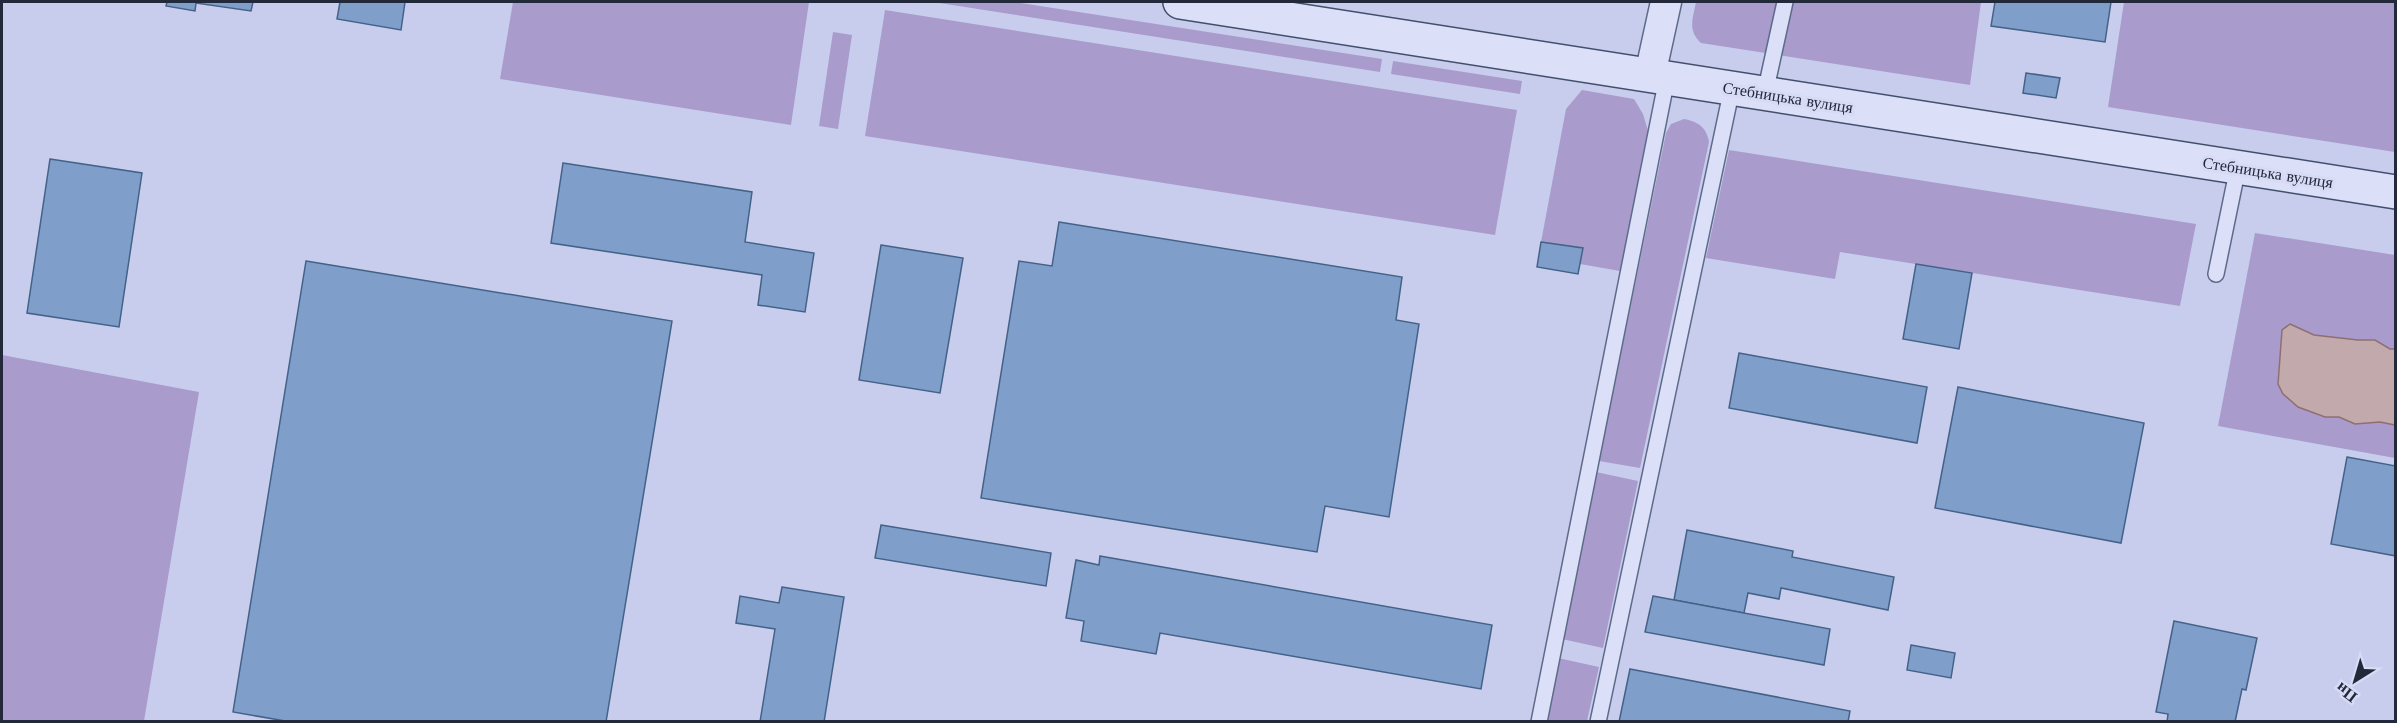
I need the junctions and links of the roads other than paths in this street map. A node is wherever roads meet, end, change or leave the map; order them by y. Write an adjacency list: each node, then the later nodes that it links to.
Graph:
1 (1180, 2): 4 (street, Стебницька вулиця)
2 (1665, 2): 4 (street)
3 (1785, 2): 6 (lane)
4 (1659, 77): 5 (street, Стебницька вулиця); 10 (lane)
5 (1731, 88): 6 (street, Стебницька вулиця); 11 (lane)
6 (1765, 93): 7 (street, Стебницька вулиця)
7 (2238, 167): 8 (street, Стебницька вулиця); 9 (lane)
8 (2396, 192)
9 (2216, 274)
10 (1539, 722)
11 (1598, 722)

